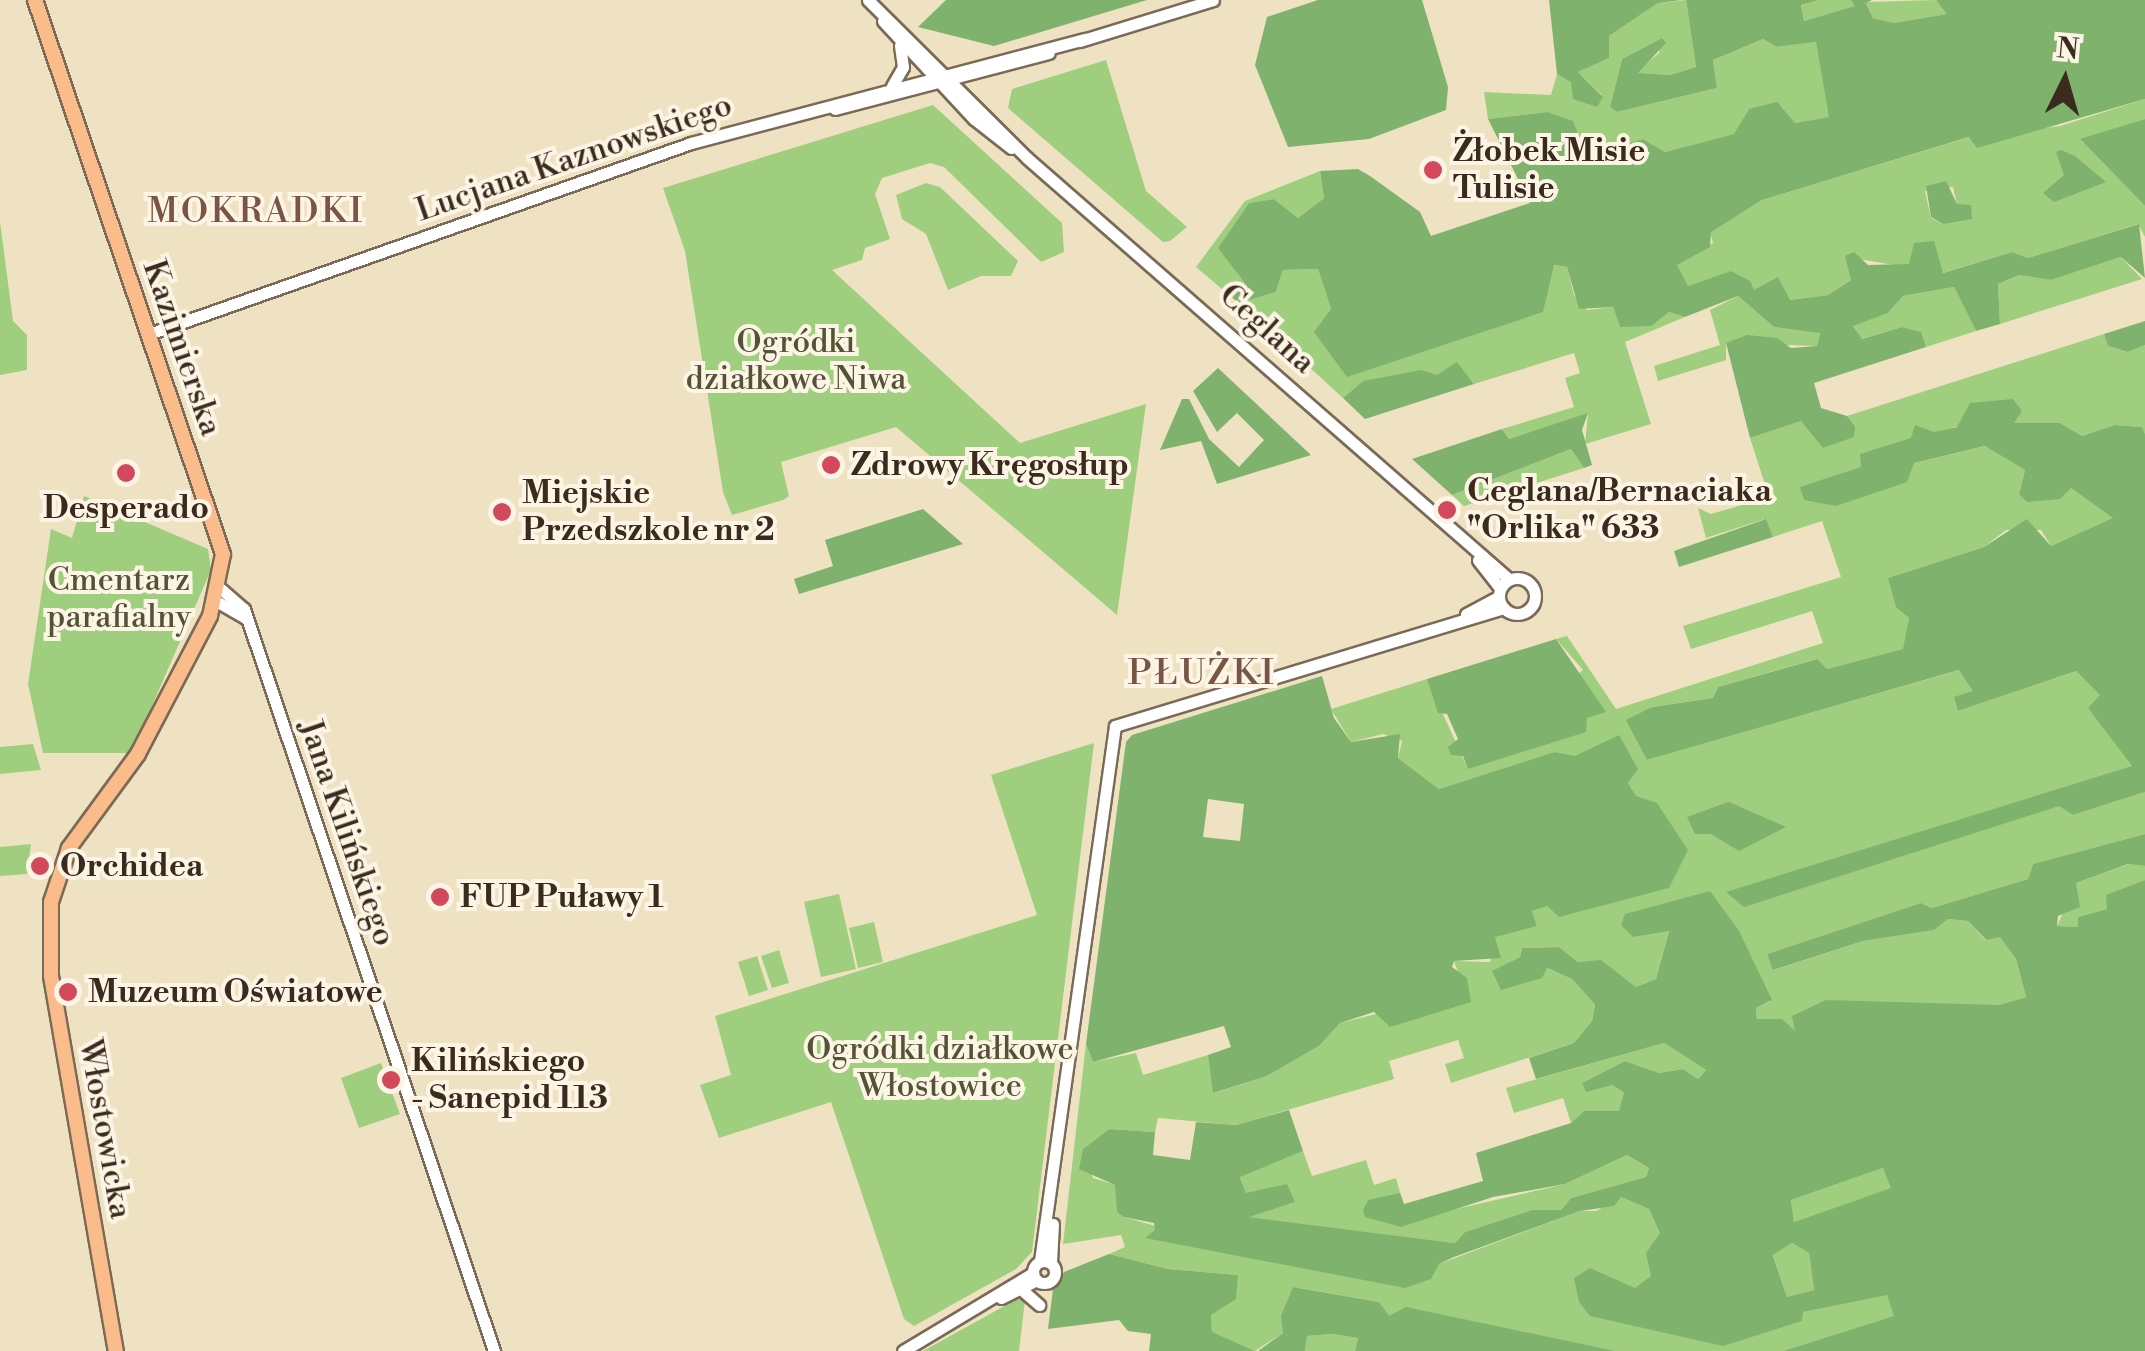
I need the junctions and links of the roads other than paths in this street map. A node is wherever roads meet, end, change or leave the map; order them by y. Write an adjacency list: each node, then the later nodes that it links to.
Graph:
1 (35, 0): 12 (main road, Kazimierska)
2 (867, 0): 5 (street); 7 (street)
3 (1214, 0): 4 (street)
4 (1084, 39): 6 (street); 7 (street)
5 (899, 41): 7 (street); 8 (street)
6 (981, 74): 7 (street); 9 (street)
7 (941, 79): 8 (street, Lucjana Kaznowskiego); 9 (street, Ceglana); 10 (street, Lucjana Kaznowskiego); 11 (street, Ceglana)
8 (892, 86): 10 (street, Lucjana Kaznowskiego)
9 (976, 105): 11 (street, Ceglana)
10 (792, 116): 12 (street, Lucjana Kaznowskiego)
11 (1028, 158): 14 (street, Ceglana)
12 (149, 334): 13 (main road, Kazimierska)
13 (218, 595): 22 (main road, Włostowicka); 23 (street, Jana Kilińskiego)
14 (1053, 1205): 15 (street); 17 (street)
15 (1053, 1244): 16 (street); 17 (street)
16 (1069, 1256)
17 (1046, 1262): 18 (street); 18 (street)
18 (1035, 1276): 19 (street); 20 (street)
19 (1022, 1290): 20 (street); 21 (street)
20 (992, 1302): 24 (street)
21 (1039, 1305)
22 (116, 1351)
23 (494, 1351)
24 (903, 1351)

